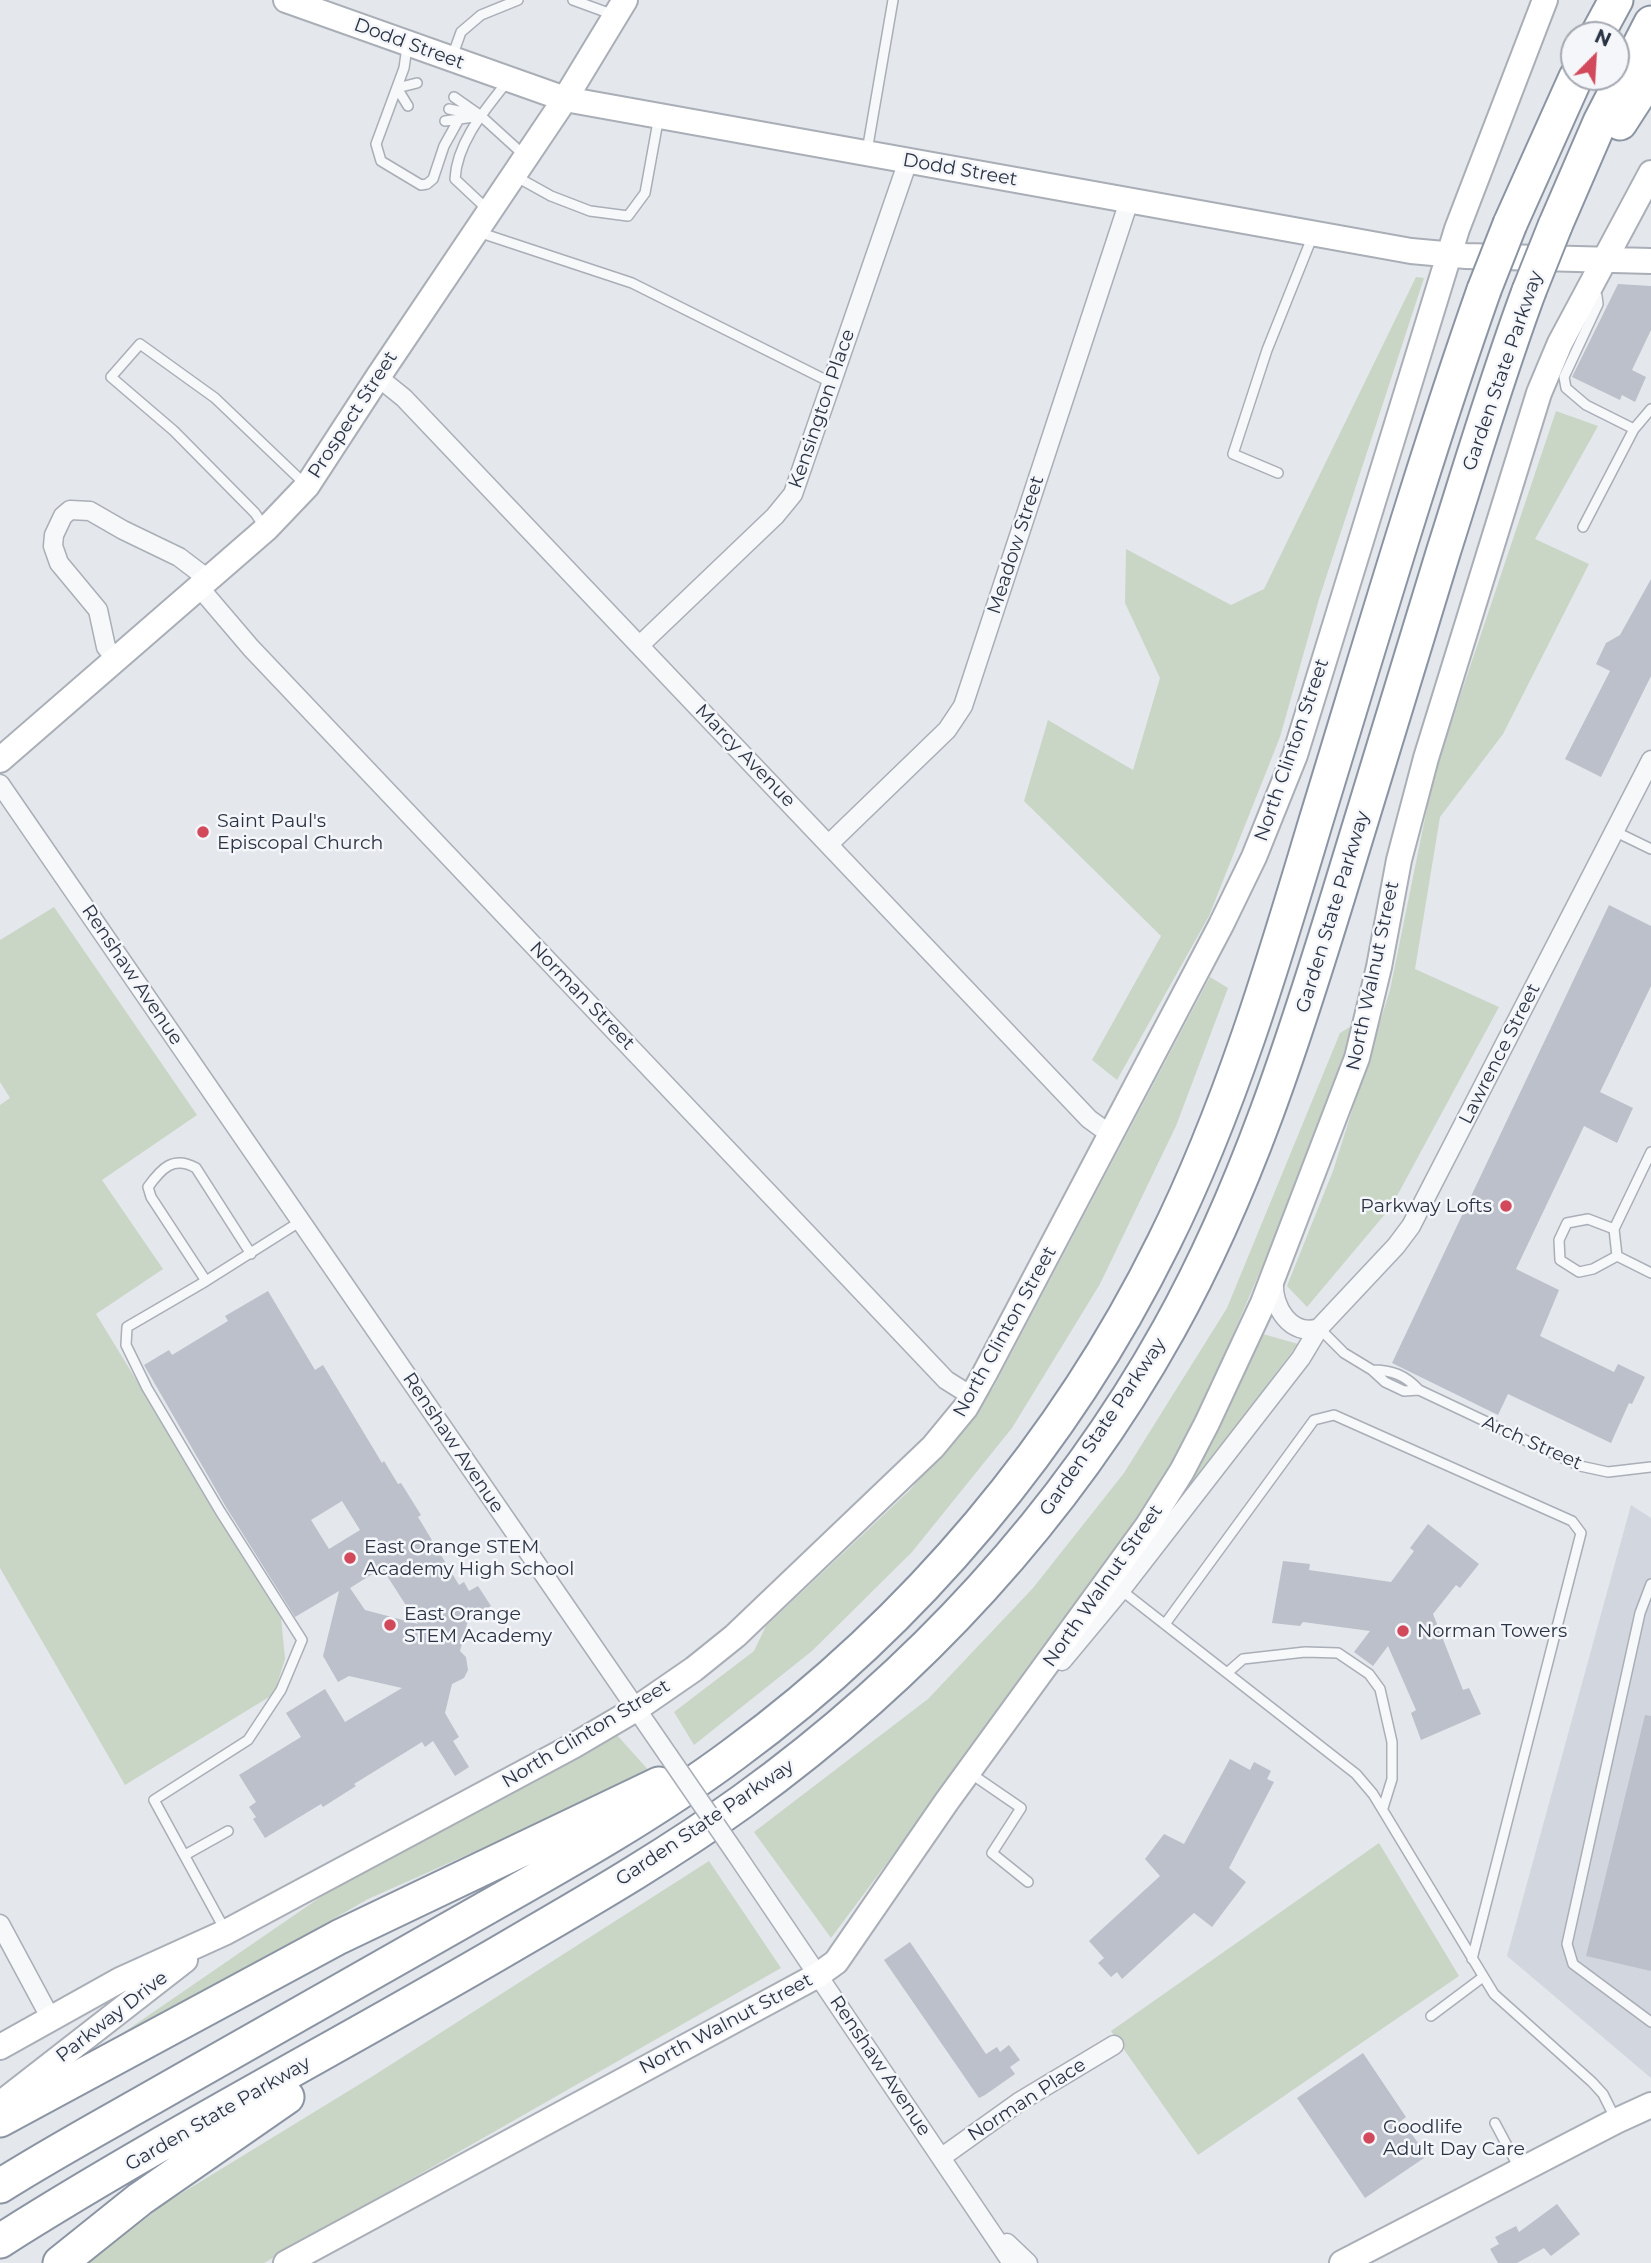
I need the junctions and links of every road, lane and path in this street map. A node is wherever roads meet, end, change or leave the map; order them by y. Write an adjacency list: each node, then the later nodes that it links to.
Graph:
1 (286, 0): 10 (main road, Dodd Street)
2 (518, 0): 11 (lane)
3 (573, 0): 7 (lane)
4 (893, 0): 26 (lane)
5 (1545, 0): 35 (main road, North Clinton Street)
6 (1615, 0): 8 (highway)
7 (620, 8): 19 (main road, Prospect Street)
8 (1604, 21)
9 (1651, 23): 32 (highway, Garden State Parkway)
10 (407, 43): 11 (main road, Dodd Street); 15 (lane)
11 (452, 59): 13 (main road, Dodd Street)
12 (1651, 75): 32 (highway)
13 (510, 79): 19 (main road, Dodd Street); 22 (lane)
14 (417, 83): 15 (lane)
15 (397, 88): 17 (lane); 20 (lane); 24 (lane)
16 (1570, 91): 73 (highway, Garden State Parkway, bridge)
17 (412, 95)
18 (454, 97): 22 (lane)
19 (565, 99): 23 (main road, Dodd Street); 28 (main road, Prospect Street)
20 (408, 106)
21 (449, 109): 22 (lane)
22 (481, 116): 24 (lane); 28 (lane); 31 (lane)
23 (659, 116): 26 (main road, Dodd Street); 28 (lane)
24 (459, 119): 25 (lane)
25 (445, 121)
26 (867, 153): 27 (main road, Dodd Street)
27 (908, 161): 30 (main road, Dodd Street); 40 (street, Kensington Place)
28 (520, 166): 31 (main road, Prospect Street)
29 (1651, 173): 36 (main road, North Walnut Street)
30 (1129, 201): 34 (main road, Dodd Street); 54 (street, Meadow Street)
31 (490, 211): 33 (main road, Prospect Street)
32 (1555, 226): 83 (highway, Garden State Parkway, bridge)
33 (476, 231): 39 (main road, Prospect Street); 40 (lane)
34 (1314, 234): 35 (main road, Dodd Street); 43 (lane)
35 (1449, 256): 36 (main road, Dodd Street); 56 (main road, North Clinton Street)
36 (1605, 260): 37 (main road, Dodd Street); 38 (main road, North Walnut Street)
37 (1651, 261)
38 (1590, 288): 42 (lane); 63 (main road, North Walnut Street)
39 (378, 377): 44 (main road, Prospect Street); 48 (street, Marcy Avenue)
40 (832, 383): 48 (street, Kensington Place)
41 (1651, 409): 42 (lane)
42 (1634, 429): 45 (lane)
43 (1278, 473)
44 (307, 486): 46 (main road, Prospect Street); 46 (lane)
45 (1583, 527)
46 (266, 529): 47 (main road, Prospect Street)
47 (203, 583): 49 (main road, Prospect Street); 49 (street, Norman Street); 66 (street, Norman Street)
48 (640, 645): 54 (street, Marcy Avenue)
49 (116, 659): 50 (main road, Prospect Street)
50 (0, 760)
51 (1651, 760): 53 (street, Lawrence Street)
52 (0, 784): 58 (street, Renshaw Avenue)
53 (1614, 831): 55 (lane); 65 (street, Lawrence Street)
54 (828, 844): 56 (street, Marcy Avenue)
55 (1651, 849)
56 (1111, 1135): 66 (main road, North Clinton Street)
57 (1651, 1152): 59 (lane)
58 (301, 1221): 60 (lane); 72 (street, Renshaw Avenue)
59 (1614, 1229): 61 (lane); 61 (lane)
60 (251, 1254): 64 (lane); 64 (lane)
61 (1617, 1256): 62 (lane)
62 (1651, 1273)
63 (1274, 1278): 65 (street); 74 (main road, North Walnut Street)
64 (206, 1280): 78 (lane)
65 (1319, 1328): 67 (lane, Arch Street); 69 (street, Lawrence Street)
66 (973, 1397): 72 (main road, North Clinton Street)
67 (1651, 1467)
68 (1651, 1584): 88 (lane)
69 (1121, 1590): 70 (lane); 74 (street, Lawrence Street)
70 (1165, 1624): 71 (lane); 82 (lane)
71 (1227, 1672): 76 (lane); 76 (lane)
72 (636, 1709): 81 (main road, North Clinton Street); 84 (street, Renshaw Avenue, bridge)
73 (759, 1735): 93 (highway); 98 (highway, Garden State Parkway)
74 (991, 1743): 75 (main road, North Walnut Street)
75 (969, 1772): 79 (lane); 84 (main road, North Walnut Street)
76 (1382, 1808): 82 (lane)
77 (228, 1831): 78 (lane)
78 (186, 1856): 81 (lane)
79 (1028, 1882)
80 (0, 1924): 87 (street)
81 (226, 1932): 87 (main road, North Clinton Street); 91 (main road, Parkway Drive)
82 (1472, 1959): 85 (lane)
83 (470, 1970): 100 (highway, Garden State Parkway); 102 (highway)
84 (818, 1975): 96 (street, Renshaw Avenue); 103 (main road, North Walnut Street)
85 (1483, 1977): 86 (lane); 94 (lane)
86 (1432, 2016)
87 (51, 2019): 90 (main road, North Clinton Street)
88 (1651, 2022)
89 (1114, 2045): 96 (street, Norman Place)
90 (0, 2047)
91 (0, 2104)
92 (1651, 2105): 94 (main road)
93 (0, 2120)
94 (1616, 2121): 97 (main road)
95 (1495, 2123): 97 (lane)
96 (942, 2157): 99 (street, Renshaw Avenue)
97 (1520, 2170): 101 (main road)
98 (0, 2186)
99 (975, 2207): 104 (street, Renshaw Avenue); 105 (street, Renshaw Avenue)
100 (0, 2241)
101 (1354, 2260)
102 (60, 2263)
103 (286, 2263)
104 (1012, 2263)
105 (1028, 2263)

